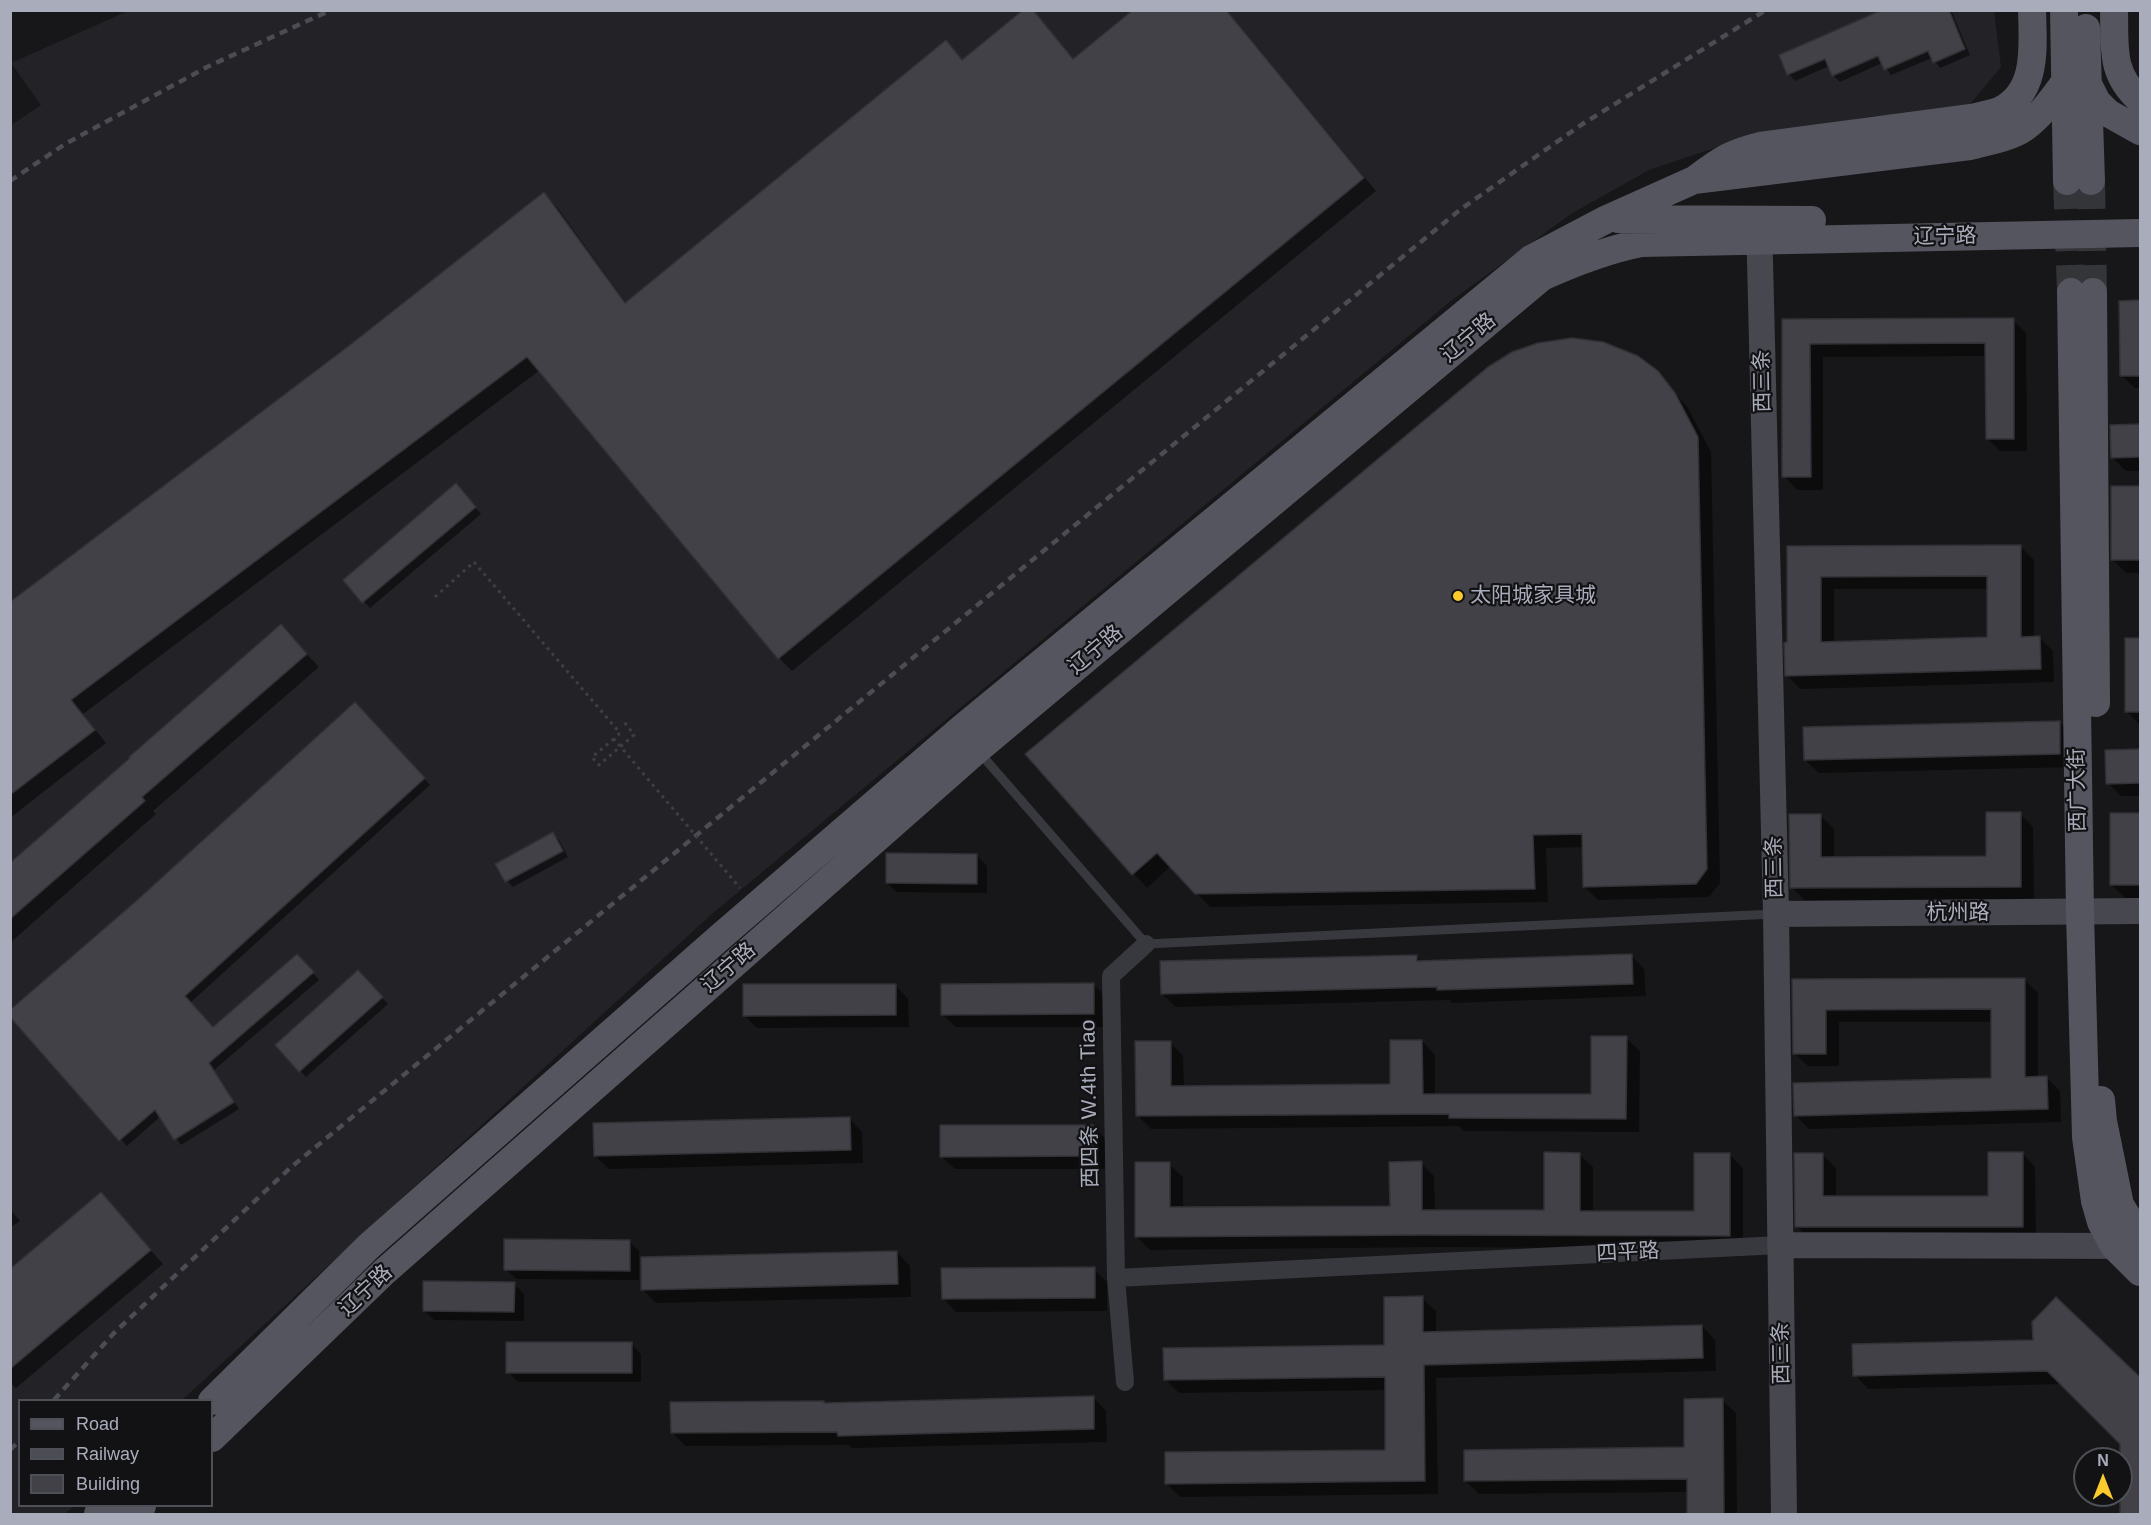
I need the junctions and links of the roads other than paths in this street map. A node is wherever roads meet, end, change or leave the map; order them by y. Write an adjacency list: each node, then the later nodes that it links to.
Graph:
1 (2032, 10): 8 (main road)
2 (2064, 10): 5 (main road)
3 (2114, 10): 6 (main road)
4 (2086, 28): 5 (main road)
5 (2076, 83): 7 (main road); 8 (main road); 9 (main road)
6 (2140, 100)
7 (2140, 131)
8 (1694, 180): 10 (main road)
9 (2079, 181)
10 (1607, 219): 12 (main road, 辽宁路); 25 (main road, 辽宁路)
11 (2140, 219): 12 (main road, 辽宁路)
12 (1759, 230): 13 (main road, 辽宁路); 15 (main road, 辽宁路); 18 (street, 西三条)
13 (2140, 233)
14 (2082, 292): 16 (main road, 西广大街)
15 (977, 750): 19 (lane); 26 (main road, 辽宁路)
16 (2089, 912): 17 (street, 杭州路); 18 (street, 杭州路); 20 (main road, 西广大街)
17 (2140, 912)
18 (1776, 914): 19 (lane); 21 (street, 西三条)
19 (1146, 944): 23 (street, 西四条 W.4th Tiao)
20 (2132, 1243): 21 (street, 四平路); 22 (main road, 西广大街)
21 (1780, 1245): 23 (street, 四平路); 27 (street, 西三条)
22 (2140, 1272)
23 (1116, 1278): 24 (street, 西四条 W.4th Tiao)
24 (1125, 1382)
25 (213, 1400)
26 (213, 1437)
27 (1784, 1515)

